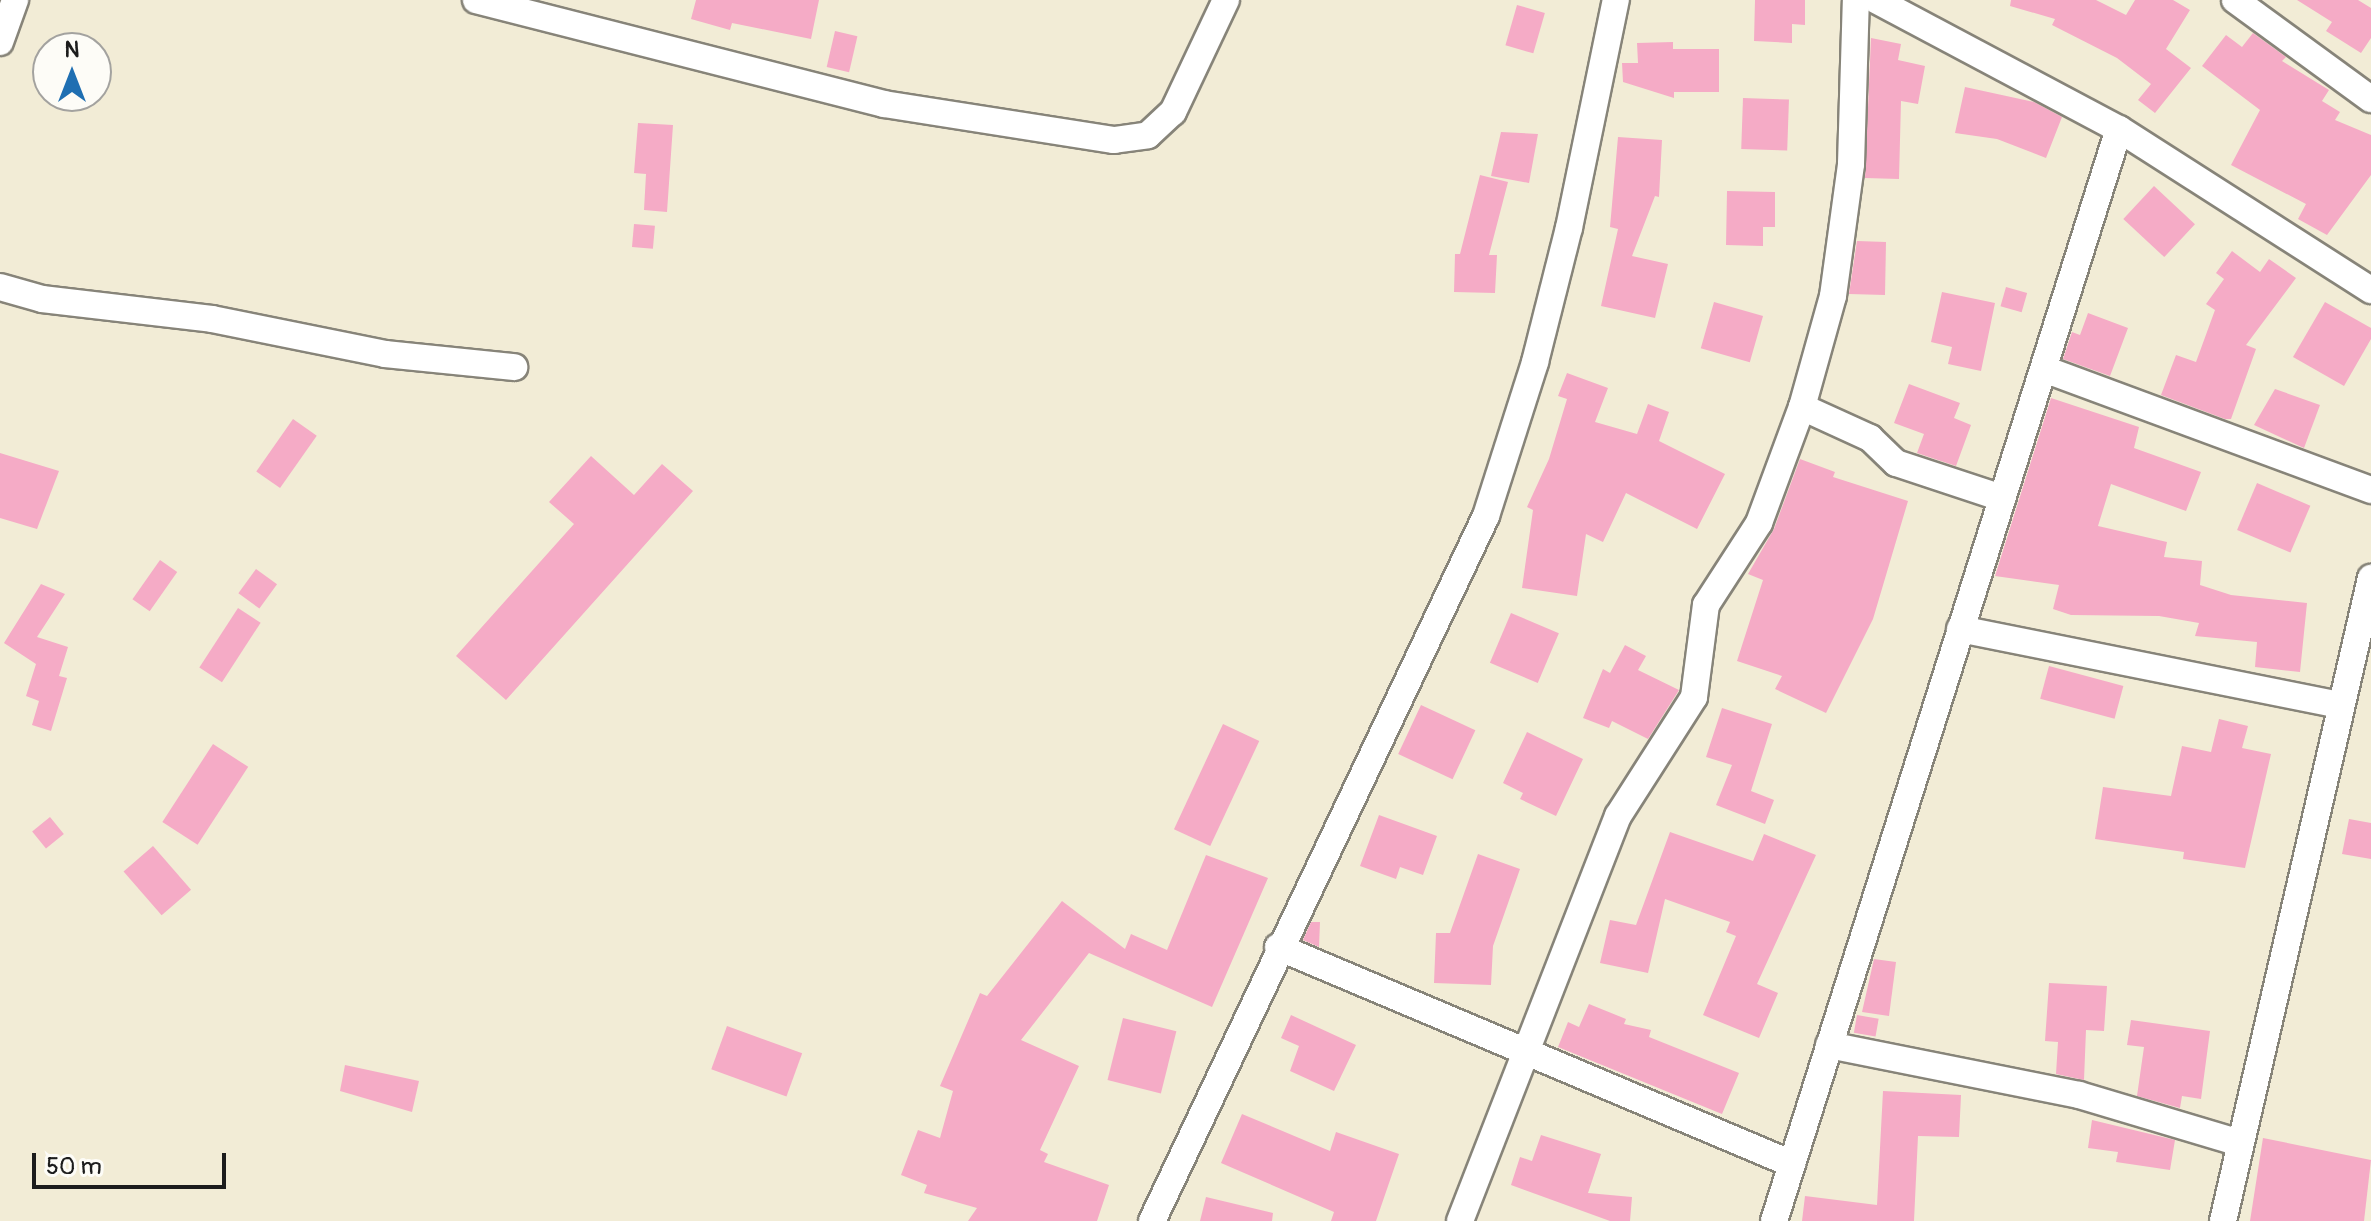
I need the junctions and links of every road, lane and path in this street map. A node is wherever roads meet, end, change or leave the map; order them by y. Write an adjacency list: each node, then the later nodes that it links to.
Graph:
1 (15, 0): 8 (street)
2 (476, 0): 3 (street)
3 (1226, 0)
4 (1616, 0): 21 (street)
5 (1856, 0): 15 (street)
6 (1876, 0): 10 (street)
7 (2235, 0): 9 (street)
8 (0, 42)
9 (2371, 99)
10 (2119, 129): 12 (street); 14 (street)
11 (0, 287): 13 (street)
12 (2371, 290)
13 (514, 367)
14 (2044, 369): 16 (street); 17 (street)
15 (1802, 407): 17 (street); 23 (street)
16 (2371, 490)
17 (2002, 498): 19 (street)
18 (2371, 578): 20 (street)
19 (1960, 629): 20 (street); 22 (street)
20 (2339, 705): 24 (street)
21 (1278, 947): 23 (street); 26 (street)
22 (1829, 1045): 24 (street); 25 (street)
23 (1523, 1053): 25 (street); 27 (street)
24 (2240, 1143): 29 (street)
25 (1792, 1164): 28 (street)
26 (1152, 1221)
27 (1460, 1221)
28 (1774, 1221)
29 (2223, 1221)

